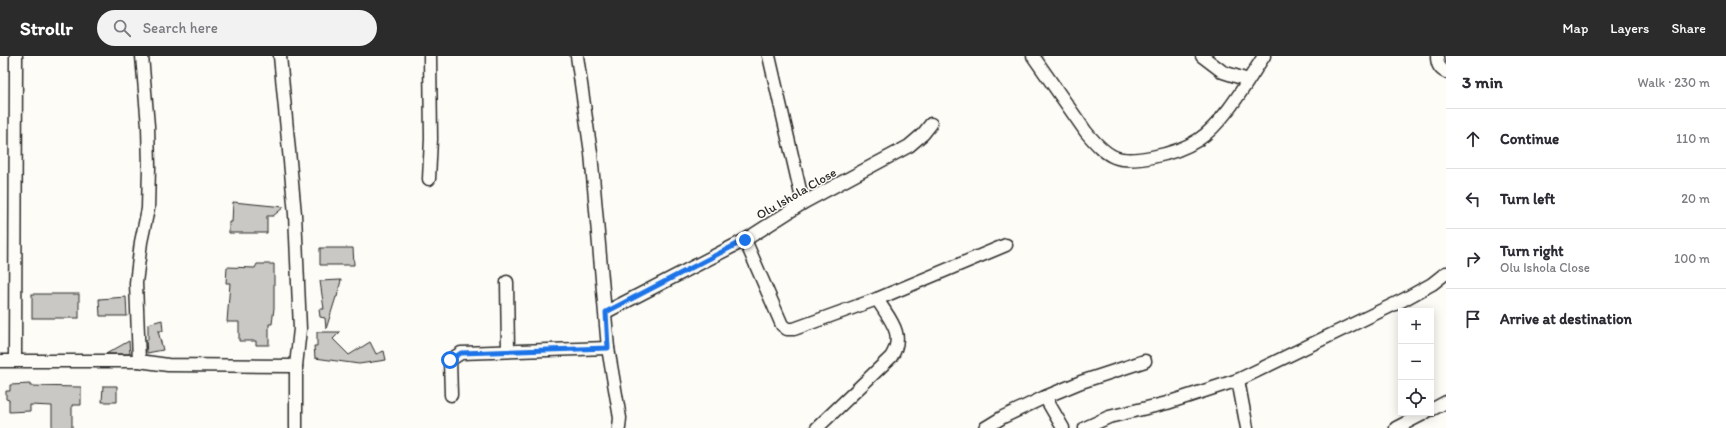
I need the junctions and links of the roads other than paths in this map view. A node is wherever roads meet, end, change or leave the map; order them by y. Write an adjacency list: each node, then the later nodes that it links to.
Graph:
1 (16, 56): 24 (street)
2 (142, 56): 26 (street)
3 (280, 56): 28 (street)
4 (430, 56): 14 (street)
5 (577, 56): 21 (street)
6 (769, 56): 15 (street)
7 (1034, 56): 12 (street)
8 (1202, 56): 12 (street)
9 (1264, 56): 12 (street)
10 (1437, 56): 11 (street)
11 (1446, 72)
12 (1248, 80)
13 (931, 124): 15 (street, Olu Ishola Close)
14 (429, 179)
15 (803, 203): 16 (street, Olu Ishola Close)
16 (745, 240): 20 (street); 21 (street, Olu Ishola Close)
17 (1006, 245): 20 (street)
18 (1446, 273): 29 (street)
19 (507, 282): 23 (street)
20 (878, 299): 37 (street)
21 (606, 312): 22 (street)
22 (608, 348): 23 (street); 36 (street)
23 (508, 351): 30 (street)
24 (15, 360): 25 (street); 26 (street)
25 (0, 361)
26 (138, 361): 28 (street)
27 (1145, 361): 31 (street)
28 (296, 366): 35 (street)
29 (1238, 380): 40 (street); 41 (street)
30 (451, 395)
31 (1045, 397): 38 (street); 39 (street)
32 (1446, 402): 33 (street)
33 (1434, 408)
34 (1419, 416): 42 (street)
35 (296, 428)
36 (619, 428)
37 (817, 428)
38 (985, 428)
39 (1063, 428)
40 (1085, 428)
41 (1247, 428)
42 (1396, 428)

